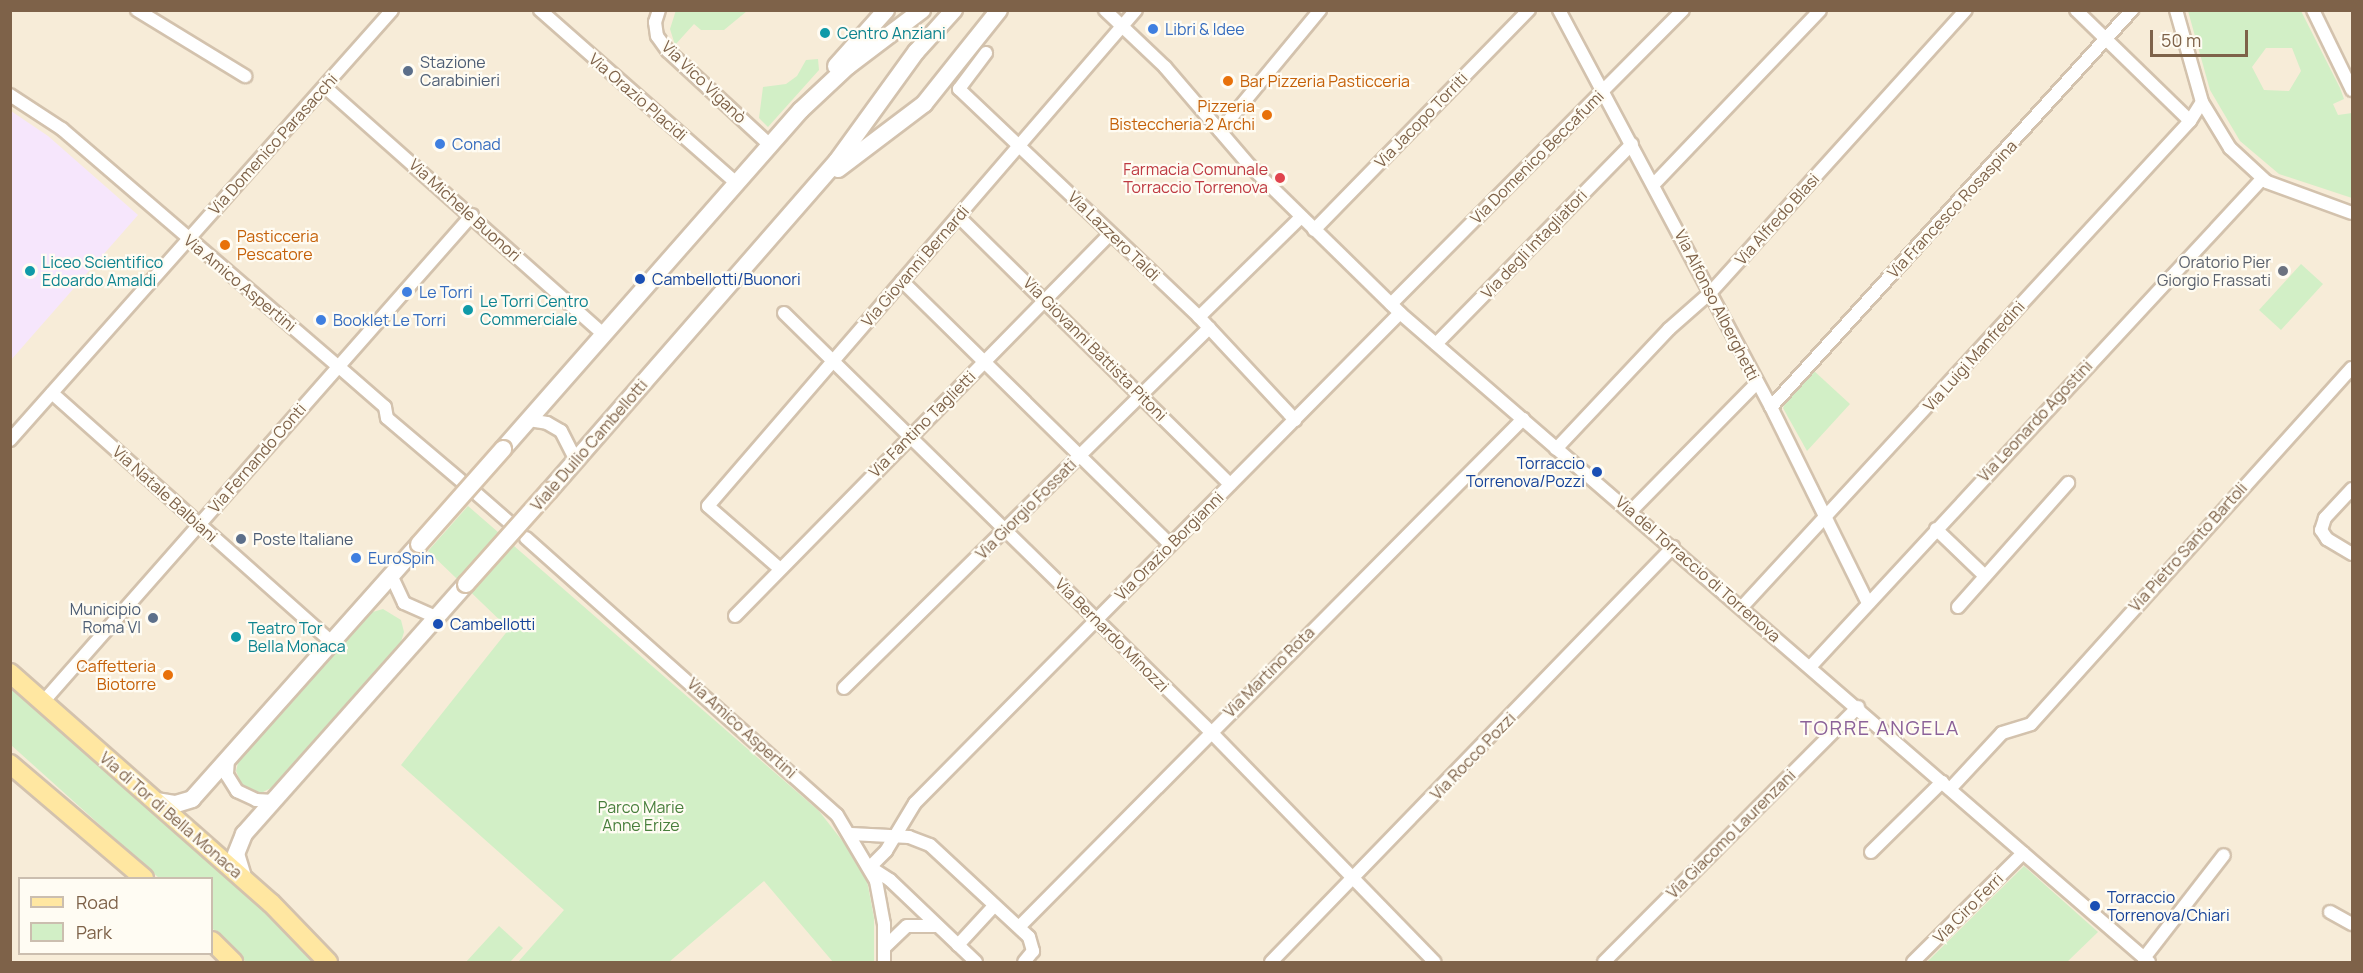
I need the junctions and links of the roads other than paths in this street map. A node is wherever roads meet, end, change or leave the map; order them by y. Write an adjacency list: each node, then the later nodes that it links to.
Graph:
1 (137, 10): 24 (street)
2 (392, 10): 25 (street, Via Domenico Parasacchi)
3 (540, 10): 37 (street, Via Orazio Placidi)
4 (658, 10): 35 (street, Via Vico Viganò)
5 (886, 10): 28 (main road)
6 (922, 10): 28 (main road)
7 (954, 10): 39 (main road, Viale Duilio Cambellotti)
8 (999, 10): 39 (main road)
9 (1105, 10): 21 (street)
10 (1136, 10): 21 (street, Via Giovanni Bernardi)
11 (1320, 10): 32 (street)
12 (1529, 10): 44 (street, Via Jacopo Torriti)
13 (1559, 10): 26 (street, Via Alfonso Alberghetti)
14 (1683, 10): 26 (street, Via Domenico Beccafumi)
15 (1820, 10): 38 (street)
16 (1966, 10): 48 (street, Via Alfredo Blasi)
17 (2076, 10): 22 (street)
18 (2132, 10): 22 (street, Via Francesco Rosaspina)
19 (2176, 10): 30 (street)
20 (2313, 10): 27 (street)
21 (1122, 25): 32 (street, Via del Torraccio di Torrenova); 33 (street, Via Giovanni Bernardi)
22 (2108, 39): 31 (street); 64 (street, Via Francesco Rosaspina)
23 (986, 53): 33 (street, Via Lazzero Taldi)
24 (244, 76)
25 (325, 87): 41 (street, Via Michele Buonori); 46 (street, Via Domenico Parasacchi)
26 (1604, 90): 34 (street, Via Alfonso Alberghetti); 50 (street, Via Domenico Beccafumi)
27 (2352, 90)
28 (819, 92): 35 (main road)
29 (10, 95): 46 (street, Via Amico Aspertini)
30 (2202, 102): 31 (street, Via Luigi Manfredini); 36 (street)
31 (2190, 121): 79 (street, Via Luigi Manfredini)
32 (1220, 131): 43 (street, Via del Torraccio di Torrenova)
33 (1020, 144): 42 (street, Via Giovanni Bernardi); 45 (street, Via Lazzero Taldi)
34 (1632, 144): 38 (street, Via Alfonso Alberghetti); 56 (street, Via degli Intagliatori)
35 (770, 145): 37 (main road)
36 (2262, 179): 40 (street); 83 (street, Via Leonardo Agostini)
37 (736, 183): 55 (main road)
38 (1654, 184): 48 (street, Via Alfonso Alberghetti)
39 (815, 186): 72 (main road, Viale Duilio Cambellotti)
40 (2352, 213)
41 (472, 215): 55 (street, Via Michele Buonori); 59 (street, Via Fernando Conti)
42 (958, 216): 47 (street, Via Giovanni Bernardi); 49 (street, Via Giovanni Battista Pitoni)
43 (1301, 217): 44 (street, Via del Torraccio di Torrenova); 53 (street)
44 (1314, 230): 50 (street, Via del Torraccio di Torrenova)
45 (1110, 234): 49 (street, Via Fantino Taglietti); 53 (street, Via Lazzero Taldi)
46 (187, 238): 59 (street, Via Amico Aspertini); 62 (street, Via Domenico Parasacchi)
47 (902, 281): 57 (street, Via Giovanni Bernardi); 58 (street)
48 (1711, 292): 61 (street, Via Alfonso Alberghetti); 70 (street, Via Alfredo Blasi)
49 (1046, 300): 58 (street, Via Fantino Taglietti); 63 (street, Via Giovanni Battista Pitoni)
50 (1391, 304): 52 (street, Via del Torraccio di Torrenova)
51 (783, 313): 57 (street, Via Bernardo Minozzi)
52 (1400, 313): 56 (street, Via del Torraccio di Torrenova); 67 (street, Via Orazio Borgianni)
53 (1199, 317): 54 (street, Via Lazzero Taldi)
54 (1209, 328): 63 (street, Via Giorgio Fossati); 67 (street, Via Lazzero Taldi)
55 (603, 334): 66 (main road)
56 (1436, 344): 65 (street, Via del Torraccio di Torrenova)
57 (832, 361): 68 (street, Via Bernardo Minozzi); 88 (street, Via Giovanni Bernardi)
58 (984, 361): 68 (street, Via Fantino Taglietti); 71 (street)
59 (338, 366): 73 (street, Via Amico Aspertini); 81 (street, Via Fernando Conti)
60 (2352, 368): 106 (street, Via Pietro Santo Bartoli)
61 (1757, 383): 64 (street, Via Alfonso Alberghetti); 78 (street)
62 (52, 393): 69 (street, Via Domenico Parasacchi); 81 (street, Via Natale Balbiani)
63 (1141, 395): 71 (street, Via Giorgio Fossati); 75 (street, Via Giovanni Battista Pitoni)
64 (1771, 407): 79 (street, Via Alfonso Alberghetti)
65 (1523, 419): 70 (street, Via del Torraccio di Torrenova); 103 (street, Via Martino Rota)
66 (529, 420): 72 (street); 89 (main road, bridge)
67 (1295, 420): 75 (street, Via Orazio Borgianni)
68 (910, 437): 82 (street, Via Bernardo Minozzi); 88 (street, Via Fantino Taglietti)
69 (10, 440)
70 (1556, 448): 78 (street, Via del Torraccio di Torrenova)
71 (1078, 457): 82 (street, Via Giorgio Fossati); 85 (street)
72 (576, 461): 95 (main road, Viale Duilio Cambellotti, bridge)
73 (460, 480)
74 (2068, 483): 90 (street)
75 (1230, 484): 85 (street, Via Orazio Borgianni)
76 (2352, 489): 87 (street)
77 (478, 495): 80 (street)
78 (1631, 511): 86 (street, Via del Torraccio di Torrenova)
79 (1828, 516): 91 (street, Via Alfonso Alberghetti); 92 (street, Via Luigi Manfredini)
80 (509, 522)
81 (199, 524): 97 (street, Via Natale Balbiani); 101 (street, Via Fernando Conti)
82 (1006, 529): 96 (street, Via Bernardo Minozzi); 100 (street, Via Giorgio Fossati)
83 (1936, 529): 90 (street); 91 (street, Via Leonardo Agostini)
84 (526, 538): 109 (street, Via Amico Aspertini)
85 (1170, 544): 96 (street, Via Orazio Borgianni)
86 (1673, 547): 92 (street, Via del Torraccio di Torrenova); 116 (street, Via Rocco Pozzi)
87 (2352, 554)
88 (779, 568): 94 (street, Via Fantino Taglietti)
89 (391, 575): 95 (street); 97 (main road)
90 (1985, 576): 93 (street)
91 (1868, 603): 98 (street, Via Leonardo Agostini)
92 (1742, 607): 98 (street, Via del Torraccio di Torrenova)
93 (1958, 607)
94 (735, 616)
95 (435, 617): 108 (main road, Viale Duilio Cambellotti)
96 (1095, 621): 103 (street, Via Bernardo Minozzi); 110 (street, Via Orazio Borgianni)
97 (331, 642): 104 (main road)
98 (1811, 666): 102 (street, Via del Torraccio di Torrenova)
99 (10, 673): 101 (main road, Via di Tor di Bella Monaca)
100 (844, 688)
101 (43, 702): 107 (main road, Via di Tor di Bella Monaca)
102 (1858, 706): 106 (street, Via del Torraccio di Torrenova); 134 (street, Via Giacomo Laurenzani)
103 (1210, 731): 116 (street, Via Bernardo Minozzi); 122 (street, Via Martino Rota)
104 (228, 759): 107 (main road); 108 (street)
105 (10, 764): 115 (main road)
106 (1946, 786): 111 (street); 112 (street, Via del Torraccio di Torrenova)
107 (156, 801): 117 (main road, Via di Tor di Bella Monaca)
108 (274, 801): 117 (main road, Viale Duilio Cambellotti)
109 (851, 834): 110 (street); 114 (street, Via Amico Aspertini)
110 (895, 837): 114 (street, Via Orazio Borgianni); 118 (street)
111 (1871, 852)
112 (2023, 853): 126 (street, Via del Torraccio di Torrenova); 135 (street, Via Ciro Ferri)
113 (2224, 855): 126 (street)
114 (870, 867): 121 (street); 125 (street, Via Amico Aspertini)
115 (142, 877)
116 (1353, 879): 132 (street, Via Rocco Pozzi); 133 (street, Via Bernardo Minozzi)
117 (244, 880): 128 (main road, Via di Tor di Bella Monaca)
118 (994, 906): 122 (street); 124 (street)
119 (2330, 912): 120 (street)
120 (2352, 924)
121 (938, 926): 124 (street); 125 (street)
122 (1019, 927): 131 (street)
123 (213, 942): 127 (main road)
124 (958, 945): 130 (street)
125 (885, 947): 129 (street, Via Amico Aspertini)
126 (2146, 960)
127 (233, 963)
128 (328, 963)
129 (884, 963)
130 (976, 963)
131 (1024, 963)
132 (1272, 963)
133 (1435, 963)
134 (1604, 963)
135 (1913, 963)

